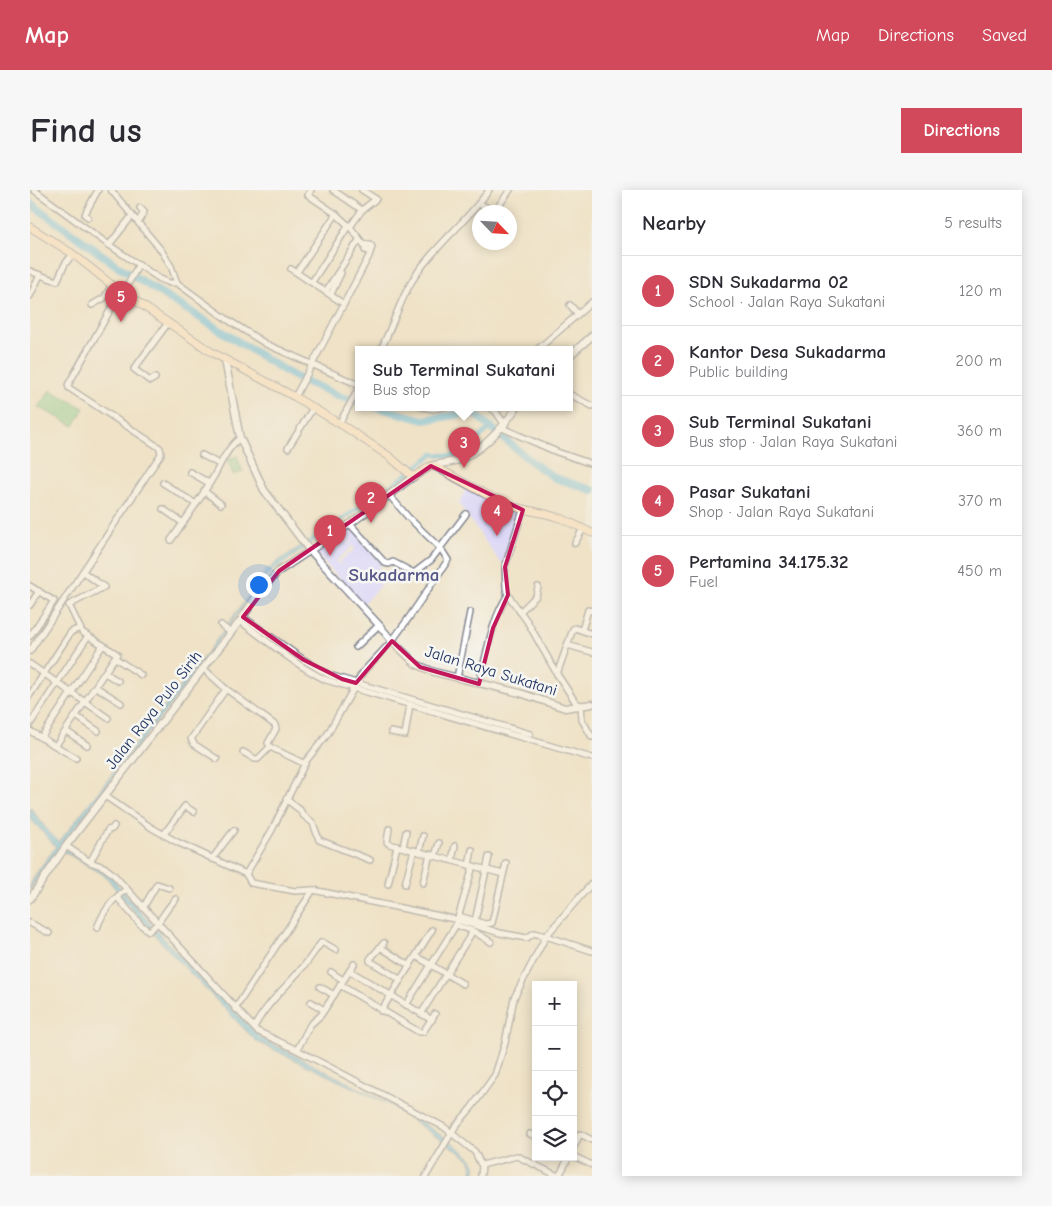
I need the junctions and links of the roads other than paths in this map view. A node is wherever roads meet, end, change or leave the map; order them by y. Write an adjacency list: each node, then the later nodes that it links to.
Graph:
1 (34, 190): 19 (street)
2 (98, 190): 14 (street)
3 (111, 190): 13 (street)
4 (311, 190): 12 (street)
5 (333, 190): 11 (street)
6 (362, 190): 11 (street)
7 (489, 190): 9 (street)
8 (510, 190): 9 (street)
9 (480, 204): 39 (street)
10 (140, 208): 15 (street)
11 (362, 210): 16 (street)
12 (336, 214): 16 (street); 24 (street)
13 (132, 216): 15 (street); 19 (street)
14 (88, 217)
15 (138, 222): 27 (street)
16 (350, 226): 18 (street); 26 (street)
17 (30, 227): 20 (main road)
18 (359, 240): 30 (street); 33 (street)
19 (109, 245): 21 (street)
20 (73, 254): 25 (street); 28 (main road)
21 (138, 264): 27 (street); 29 (street)
22 (291, 269): 24 (street)
23 (30, 271): 25 (street)
24 (297, 272): 26 (street)
25 (40, 275): 31 (street)
26 (312, 282): 30 (street)
27 (177, 283): 43 (street)
28 (112, 285): 29 (main road); 34 (street)
29 (122, 292): 37 (main road); 80 (street)
30 (328, 293): 33 (street)
31 (30, 296)
32 (592, 302): 36 (street)
33 (344, 304): 43 (street)
34 (92, 305)
35 (570, 305): 36 (street)
36 (578, 314): 40 (street)
37 (168, 323): 42 (main road); 44 (street)
38 (592, 336): 41 (street)
39 (383, 346)
40 (541, 346)
41 (573, 353)
42 (225, 360): 46 (main road); 55 (street, Jalan Raya Sukatani)
43 (311, 364): 45 (street); 46 (street)
44 (155, 378)
45 (355, 387)
46 (296, 395): 50 (main road)
47 (355, 395): 53 (street)
48 (573, 396): 49 (street)
49 (592, 406)
50 (313, 408): 53 (main road); 56 (street)
51 (495, 411): 54 (street)
52 (514, 411): 54 (street)
53 (339, 424): 62 (main road)
54 (502, 426): 59 (street); 60 (street)
55 (240, 438): 58 (street); 78 (street, Jalan Raya Sukatani)
56 (288, 448)
57 (202, 455): 58 (street)
58 (219, 464): 63 (street)
59 (592, 464)
60 (431, 466): 62 (main road); 70 (main road)
61 (190, 472): 63 (street)
62 (409, 474): 66 (street)
63 (209, 482): 65 (street)
64 (163, 483): 67 (street)
65 (204, 491): 67 (street); 68 (street)
66 (389, 495): 73 (street); 79 (street)
67 (196, 504): 72 (street)
68 (221, 504)
69 (163, 509): 72 (street)
70 (523, 510): 74 (main road); 84 (street)
71 (466, 514): 79 (street)
72 (183, 523): 76 (street)
73 (350, 524): 78 (street); 79 (street)
74 (583, 529): 75 (main road); 77 (street)
75 (592, 533)
76 (171, 540)
77 (575, 543)
78 (307, 547): 90 (street, Jalan Raya Pulo Sirih); 91 (street, Jalan Raya Sukatani)
79 (441, 549): 98 (street)
80 (82, 572): 92 (street); 103 (street)
81 (30, 586): 83 (street)
82 (538, 587): 89 (street)
83 (39, 591): 86 (street); 95 (street)
84 (508, 595): 89 (street); 116 (street)
85 (591, 602): 87 (street)
86 (30, 604)
87 (590, 611): 93 (street)
88 (470, 612): 113 (street)
89 (520, 612): 111 (street)
90 (242, 619): 97 (street); 101 (street); 108 (street, Jalan Raya Pulo Sirih)
91 (379, 625): 98 (street, Jalan Raya Sukatani); 102 (street)
92 (80, 628): 96 (street); 110 (street)
93 (582, 630): 94 (street); 99 (street)
94 (592, 634)
95 (30, 636)
96 (88, 636): 100 (street); 115 (street)
97 (276, 641): 101 (street); 104 (street)
98 (392, 641): 113 (street, Jalan Raya Sukatani); 118 (street)
99 (567, 645): 105 (street); 111 (street)
100 (103, 646): 106 (street); 120 (street)
101 (276, 648): 104 (street)
102 (356, 648)
103 (30, 651)
104 (285, 651): 118 (street)
105 (592, 652)
106 (115, 658): 109 (street); 112 (street)
107 (30, 664): 110 (street)
108 (204, 669): 119 (street); 146 (street, Jalan Raya Pulo Sirih)
109 (105, 673): 114 (street); 117 (street)
110 (44, 674): 115 (street); 121 (street)
111 (557, 674): 125 (street)
112 (141, 675)
113 (457, 678): 116 (street, Jalan Raya Sukatani)
114 (118, 681)
115 (57, 683): 120 (street); 130 (street)
116 (479, 684): 125 (street, Jalan Raya Sukatani)
117 (96, 687): 122 (street); 123 (street)
118 (354, 688): 124 (street); 127 (street); 145 (street)
119 (226, 689): 140 (street); 143 (street)
120 (71, 692): 122 (street); 137 (street)
121 (30, 695)
122 (85, 702): 128 (street); 129 (street)
123 (120, 703)
124 (410, 704): 127 (street); 134 (street)
125 (581, 704): 126 (street, Jalan Raya Sukatani); 136 (street)
126 (592, 704)
127 (439, 710): 135 (street); 144 (street)
128 (76, 716): 132 (street); 133 (street)
129 (108, 718)
130 (30, 724)
131 (30, 731): 137 (street)
132 (66, 731): 138 (street); 139 (street)
133 (98, 731)
134 (390, 732)
135 (530, 734)
136 (592, 737)
137 (41, 738): 138 (street)
138 (56, 745): 142 (street)
139 (87, 745)
140 (270, 746): 141 (street); 145 (street)
141 (243, 752)
142 (76, 758)
143 (218, 758)
144 (592, 758)
145 (305, 764): 147 (street)
146 (105, 796): 153 (street); 158 (street, Jalan Raya Pulo Sirih)
147 (286, 799): 164 (street); 170 (street)
148 (194, 812): 153 (street)
149 (114, 826): 166 (street)
150 (389, 829): 156 (street)
151 (234, 830): 163 (street)
152 (406, 832): 156 (street)
153 (164, 834): 163 (street)
154 (423, 836): 160 (street)
155 (439, 843): 161 (street)
156 (400, 846): 160 (street); 174 (street)
157 (455, 846): 165 (street)
158 (64, 849): 166 (street); 180 (street, Jalan Raya Pulo Sirih)
159 (472, 850): 168 (street)
160 (416, 851): 161 (street); 175 (street)
161 (433, 855): 165 (street); 172 (street)
162 (489, 856): 169 (street)
163 (212, 859): 170 (street)
164 (370, 860)
165 (452, 860): 168 (street)
166 (90, 862): 177 (street)
167 (506, 863): 171 (street)
168 (471, 865): 169 (street); 183 (street)
169 (486, 870): 171 (street); 184 (street)
170 (246, 874): 178 (street)
171 (503, 874): 184 (street)
172 (423, 883)
173 (592, 883): 191 (street)
174 (388, 884)
175 (405, 884)
176 (169, 888): 182 (street)
177 (126, 890): 179 (street); 182 (street)
178 (313, 890): 183 (street); 210 (street)
179 (118, 896): 186 (street); 187 (street)
180 (30, 899)
181 (176, 899): 186 (street)
182 (143, 908): 186 (street)
183 (458, 920): 184 (street); 189 (street); 191 (street); 197 (street)
184 (475, 921)
185 (30, 923): 190 (street)
186 (157, 925): 210 (street)
187 (97, 928)
188 (432, 930): 195 (street)
189 (473, 931): 192 (street); 201 (street)
190 (49, 933)
191 (546, 936): 194 (street); 217 (street)
192 (491, 942)
193 (336, 950): 214 (street)
194 (592, 951)
195 (416, 956): 197 (street); 198 (street)
196 (354, 964): 199 (street)
197 (431, 965): 201 (street); 209 (street)
198 (410, 966): 202 (street); 202 (street)
199 (350, 971): 203 (street); 207 (street)
200 (332, 972): 203 (street)
201 (446, 974): 204 (street); 213 (street)
202 (401, 980): 207 (street)
203 (342, 982): 206 (street); 212 (street)
204 (463, 984)
205 (320, 987): 206 (street)
206 (334, 995): 211 (street)
207 (390, 996): 209 (street); 212 (street)
208 (311, 1002): 211 (street)
209 (406, 1005): 213 (street)
210 (236, 1008): 214 (street)
211 (324, 1010): 215 (street)
212 (381, 1010): 213 (street)
213 (421, 1014)
214 (254, 1027): 215 (street)
215 (297, 1050): 217 (street)
216 (577, 1133): 218 (street)
217 (451, 1134): 223 (street); 225 (street)
218 (580, 1134): 219 (street); 220 (street)
219 (577, 1140)
220 (592, 1140)
221 (577, 1158): 224 (street)
222 (567, 1161): 227 (street)
223 (482, 1165): 226 (street); 227 (street)
224 (592, 1165)
225 (426, 1176)
226 (481, 1176)
227 (559, 1176)

